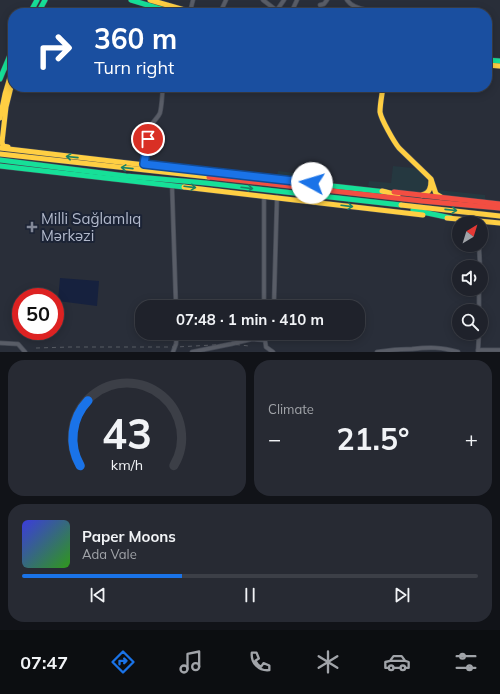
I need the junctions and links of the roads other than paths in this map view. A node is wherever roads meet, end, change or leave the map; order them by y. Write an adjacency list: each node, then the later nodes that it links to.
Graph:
1 (133, 0): 7 (main road)
2 (150, 0): 8 (main road)
3 (263, 0): 9 (street)
4 (327, 0): 6 (street)
5 (347, 0): 10 (street)
6 (320, 5)
7 (156, 8)
8 (179, 8)
9 (273, 8)
10 (361, 8)
11 (8, 59): 13 (main road)
12 (8, 72): 18 (main road)
13 (0, 79)
14 (8, 84): 19 (main road)
15 (10, 92): 20 (main road)
16 (162, 92): 25 (street)
17 (382, 92): 29 (main road)
18 (0, 101)
19 (0, 118)
20 (1, 134): 22 (main road)
21 (0, 148): 22 (main road)
22 (13, 149): 25 (main road, one-way to 22)
23 (0, 154): 36 (main road, one-way to 23)
24 (0, 160): 37 (main road, one-way to 37)
25 (144, 164): 31 (main road)
26 (0, 166): 27 (main road)
27 (13, 167): 28 (main road); 30 (main road)
28 (0, 172)
29 (431, 179): 32 (main road); 35 (main road)
30 (172, 185): 33 (main road, one-way to 33); 44 (street)
31 (382, 191): 32 (main road); 36 (main road)
32 (418, 195): 35 (main road)
33 (264, 196): 34 (main road); 45 (street)
34 (277, 197): 41 (main road, one-way to 41); 46 (street)
35 (446, 198): 38 (main road)
36 (422, 201): 39 (main road)
37 (384, 204): 40 (main road, one-way to 40); 41 (main road)
38 (500, 204)
39 (500, 208)
40 (500, 216)
41 (451, 218)
42 (488, 222): 43 (main road)
43 (500, 223)
44 (176, 300)
45 (264, 300)
46 (274, 300)
47 (176, 340): 55 (street)
48 (248, 340): 56 (street)
49 (264, 340): 57 (street)
50 (479, 340): 53 (street)
51 (0, 343): 54 (street)
52 (500, 350): 53 (street)
53 (478, 351)
54 (25, 352)
55 (173, 352)
56 (192, 352)
57 (273, 352)
58 (377, 352): 59 (street)
59 (458, 352)

